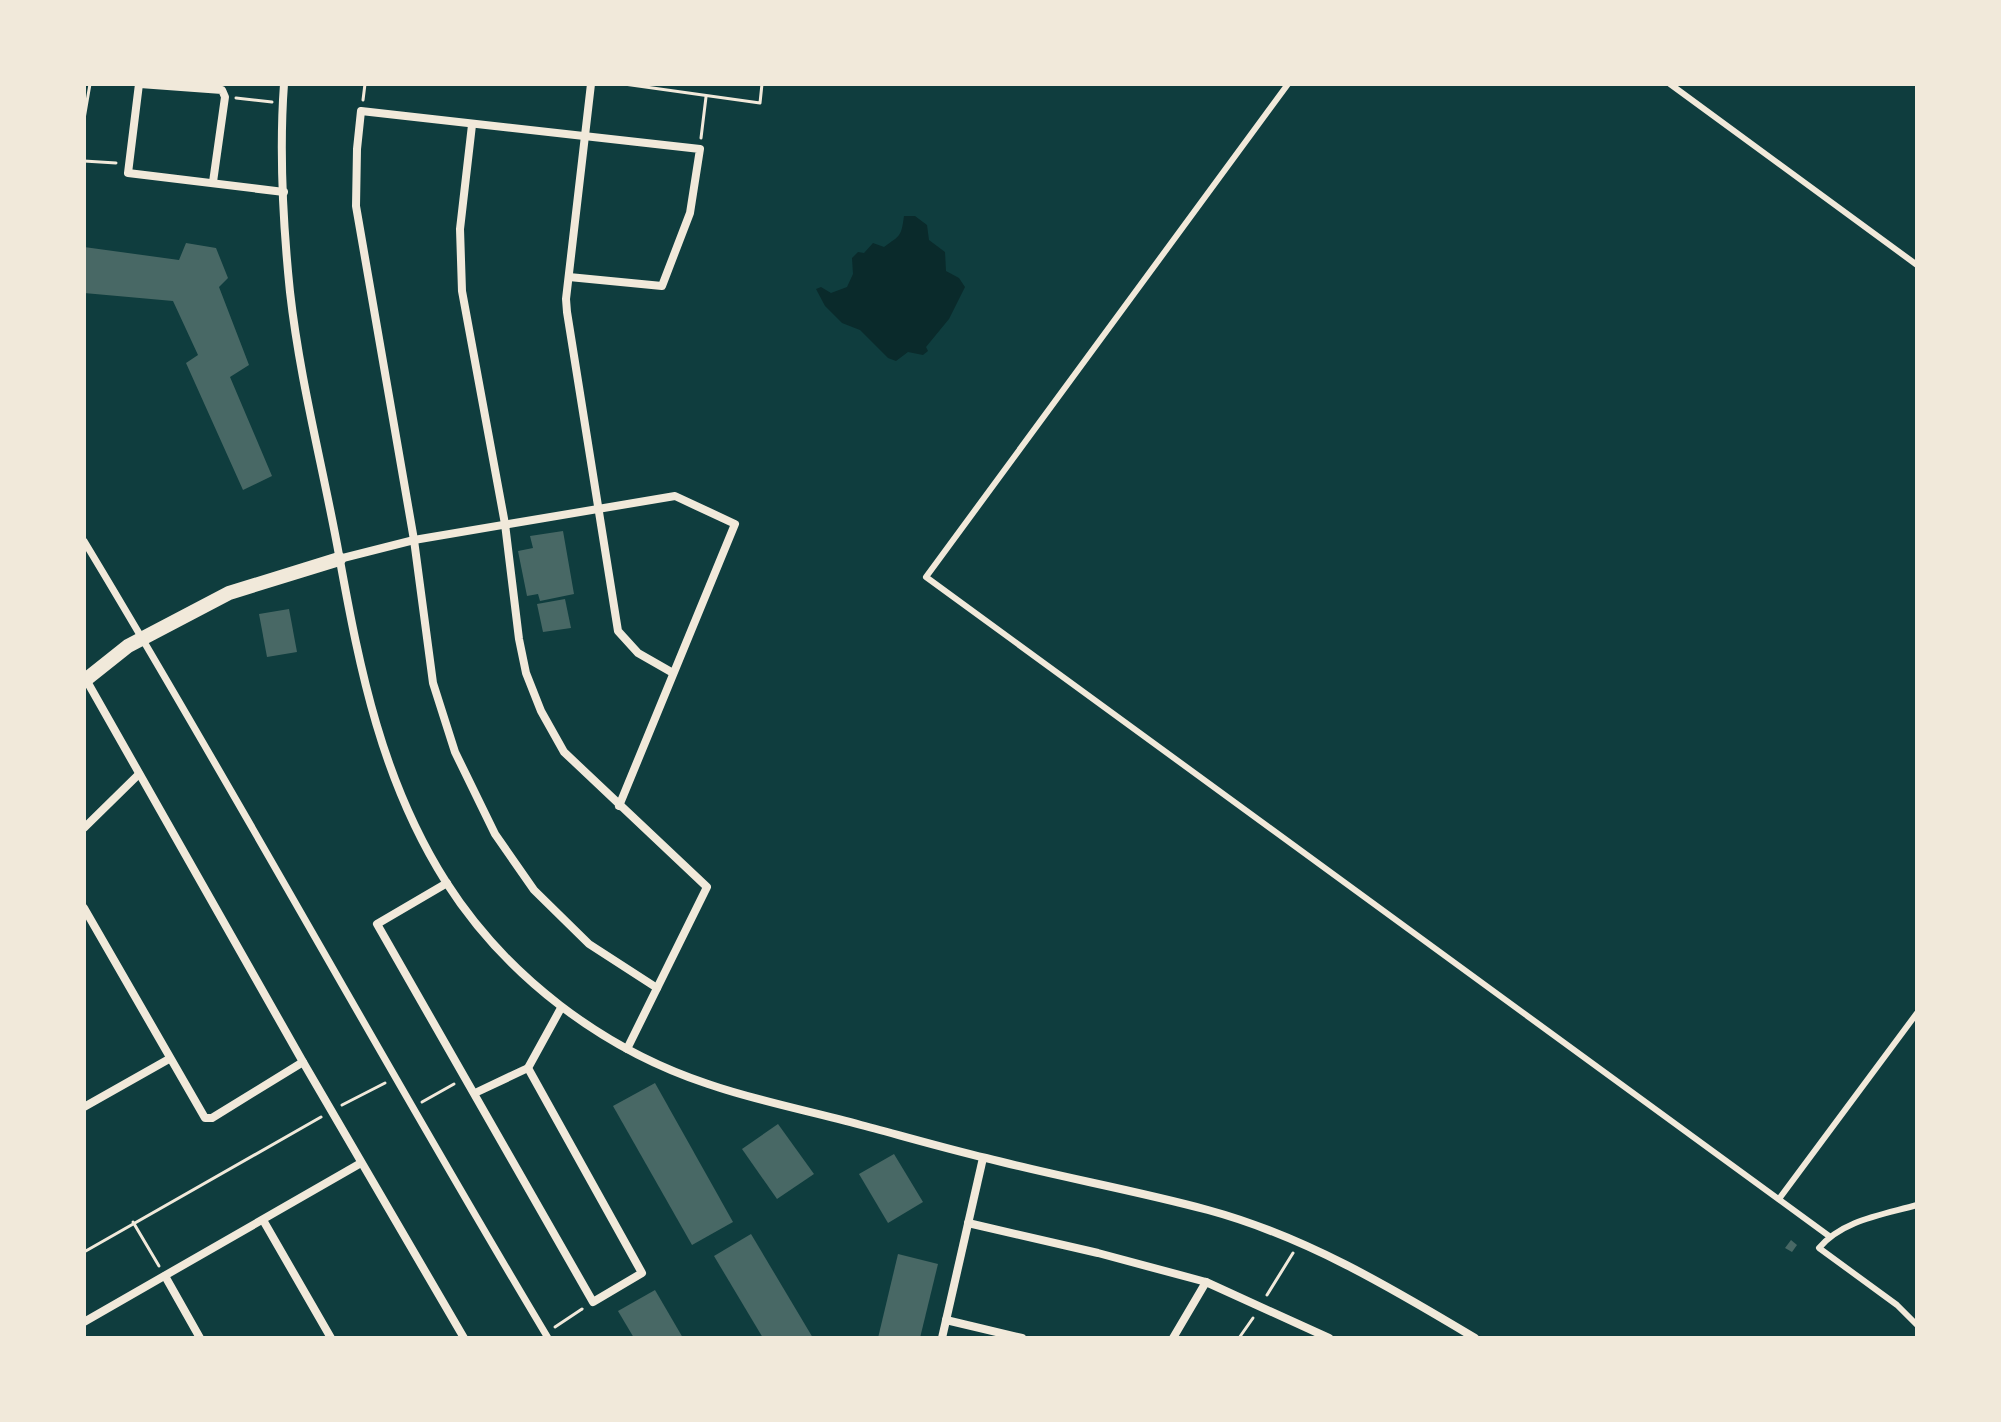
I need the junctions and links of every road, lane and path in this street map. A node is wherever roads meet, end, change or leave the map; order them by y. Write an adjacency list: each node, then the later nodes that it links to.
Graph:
1 (90, 84): 12 (path)
2 (140, 84): 10 (street); 17 (street)
3 (284, 84): 11 (street)
4 (591, 84): 14 (street)
5 (624, 84): 9 (path)
6 (762, 84): 9 (path)
7 (1288, 84): 49 (lane)
8 (1670, 84): 20 (lane)
9 (706, 96): 15 (path)
10 (225, 97): 11 (path); 18 (street)
11 (283, 104): 19 (street)
12 (84, 119)
13 (472, 125): 14 (street); 23 (street); 24 (street)
14 (587, 135): 15 (street); 21 (street)
15 (700, 149): 21 (street)
16 (84, 161): 17 (path)
17 (129, 164): 18 (street)
18 (213, 182): 19 (street)
19 (284, 192): 26 (street)
20 (1917, 265)
21 (569, 277): 22 (street)
22 (600, 510): 23 (street); 27 (street); 27 (street)
23 (505, 524): 24 (street); 30 (street)
24 (414, 540): 26 (street); 34 (street)
25 (84, 541): 41 (street)
26 (339, 559): 28 (street); 32 (street)
27 (673, 673): 30 (street)
28 (85, 679): 29 (street)
29 (139, 774): 31 (street); 39 (street)
30 (619, 806): 34 (street)
31 (84, 828)
32 (447, 883): 35 (street); 42 (street)
33 (84, 908): 38 (street)
34 (657, 988): 37 (street)
35 (561, 1008): 37 (street); 40 (street)
36 (1917, 1013): 49 (lane)
37 (627, 1049): 47 (street)
38 (169, 1059): 39 (street); 44 (street)
39 (303, 1062): 46 (street)
40 (528, 1068): 43 (street); 59 (street)
41 (395, 1077): 45 (street); 46 (path)
42 (465, 1077): 43 (street); 45 (path)
43 (475, 1093): 59 (street)
44 (84, 1107)
45 (412, 1108): 65 (street)
46 (332, 1111): 48 (street); 52 (path)
47 (983, 1158): 53 (street); 55 (street)
48 (361, 1163): 51 (street); 68 (street)
49 (1779, 1199): 54 (lane)
50 (1917, 1205): 54 (lane)
51 (263, 1220): 57 (street); 67 (street)
52 (133, 1222): 56 (path); 57 (path)
53 (968, 1223): 58 (street); 61 (street)
54 (1829, 1236): 63 (lane)
55 (1300, 1242): 60 (path); 75 (street)
56 (84, 1252)
57 (165, 1276): 62 (street); 66 (street)
58 (1206, 1282): 60 (street); 71 (street)
59 (593, 1302): 65 (path)
60 (1260, 1306): 64 (street); 72 (path)
61 (946, 1320): 69 (street); 70 (street)
62 (84, 1322)
63 (1917, 1325)
64 (1310, 1328): 73 (street); 74 (street)
65 (547, 1336)
66 (200, 1338)
67 (331, 1338)
68 (464, 1338)
69 (942, 1338)
70 (1022, 1338)
71 (1173, 1338)
72 (1239, 1338)
73 (1304, 1338)
74 (1329, 1338)
75 (1475, 1338)

